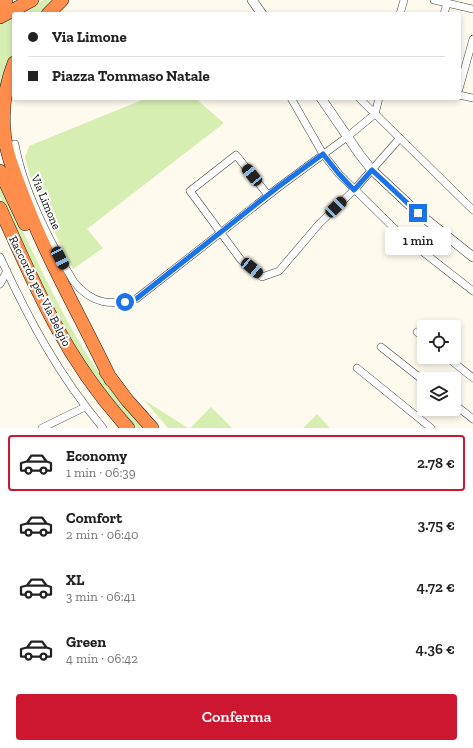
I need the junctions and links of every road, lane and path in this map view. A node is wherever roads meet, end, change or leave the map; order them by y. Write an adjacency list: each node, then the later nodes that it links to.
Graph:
1 (6, 0): 7 (highway)
2 (32, 0): 14 (highway)
3 (62, 0): 10 (highway)
4 (252, 0): 11 (street)
5 (404, 0): 12 (street)
6 (434, 0): 8 (street)
7 (0, 3)
8 (446, 3): 9 (street); 13 (street)
9 (473, 9)
10 (49, 12)
11 (261, 12)
12 (401, 12)
13 (444, 12)
14 (0, 17)
15 (473, 39): 17 (street)
16 (12, 68): 48 (highway)
17 (461, 82)
18 (461, 95): 19 (street)
19 (473, 98)
20 (292, 100): 28 (street)
21 (321, 100): 25 (street)
22 (361, 100): 24 (street)
23 (378, 100): 24 (street)
24 (375, 114): 25 (street, Via Limone); 26 (street)
25 (347, 137): 28 (street, Via Limone); 29 (street)
26 (400, 138): 29 (street); 34 (street)
27 (15, 144): 36 (street, Via Limone)
28 (323, 154): 31 (street); 32 (street, Via Limone)
29 (372, 170): 31 (street); 39 (street)
30 (0, 171): 48 (highway, Raccordo per Via Belgio)
31 (354, 190): 36 (street); 42 (street)
32 (268, 195): 36 (street, Via Limone); 36 (street)
33 (0, 208): 37 (highway, Raccordo per Via Belgio)
34 (473, 210)
35 (0, 214): 37 (highway)
36 (221, 232)
37 (11, 233): 54 (highway, Raccordo per Via Belgio)
38 (0, 257): 40 (street)
39 (473, 257)
40 (7, 271): 41 (street); 49 (street)
41 (0, 284)
42 (473, 291)
43 (381, 347): 46 (street)
44 (456, 364): 47 (street)
45 (357, 368): 56 (street)
46 (417, 375)
47 (473, 378)
48 (111, 380): 55 (highway, Raccordo per Via Belgio)
49 (85, 407): 52 (street); 53 (street)
50 (461, 410): 51 (street)
51 (473, 419)
52 (42, 428)
53 (103, 428)
54 (128, 428)
55 (152, 428)
56 (431, 428)

